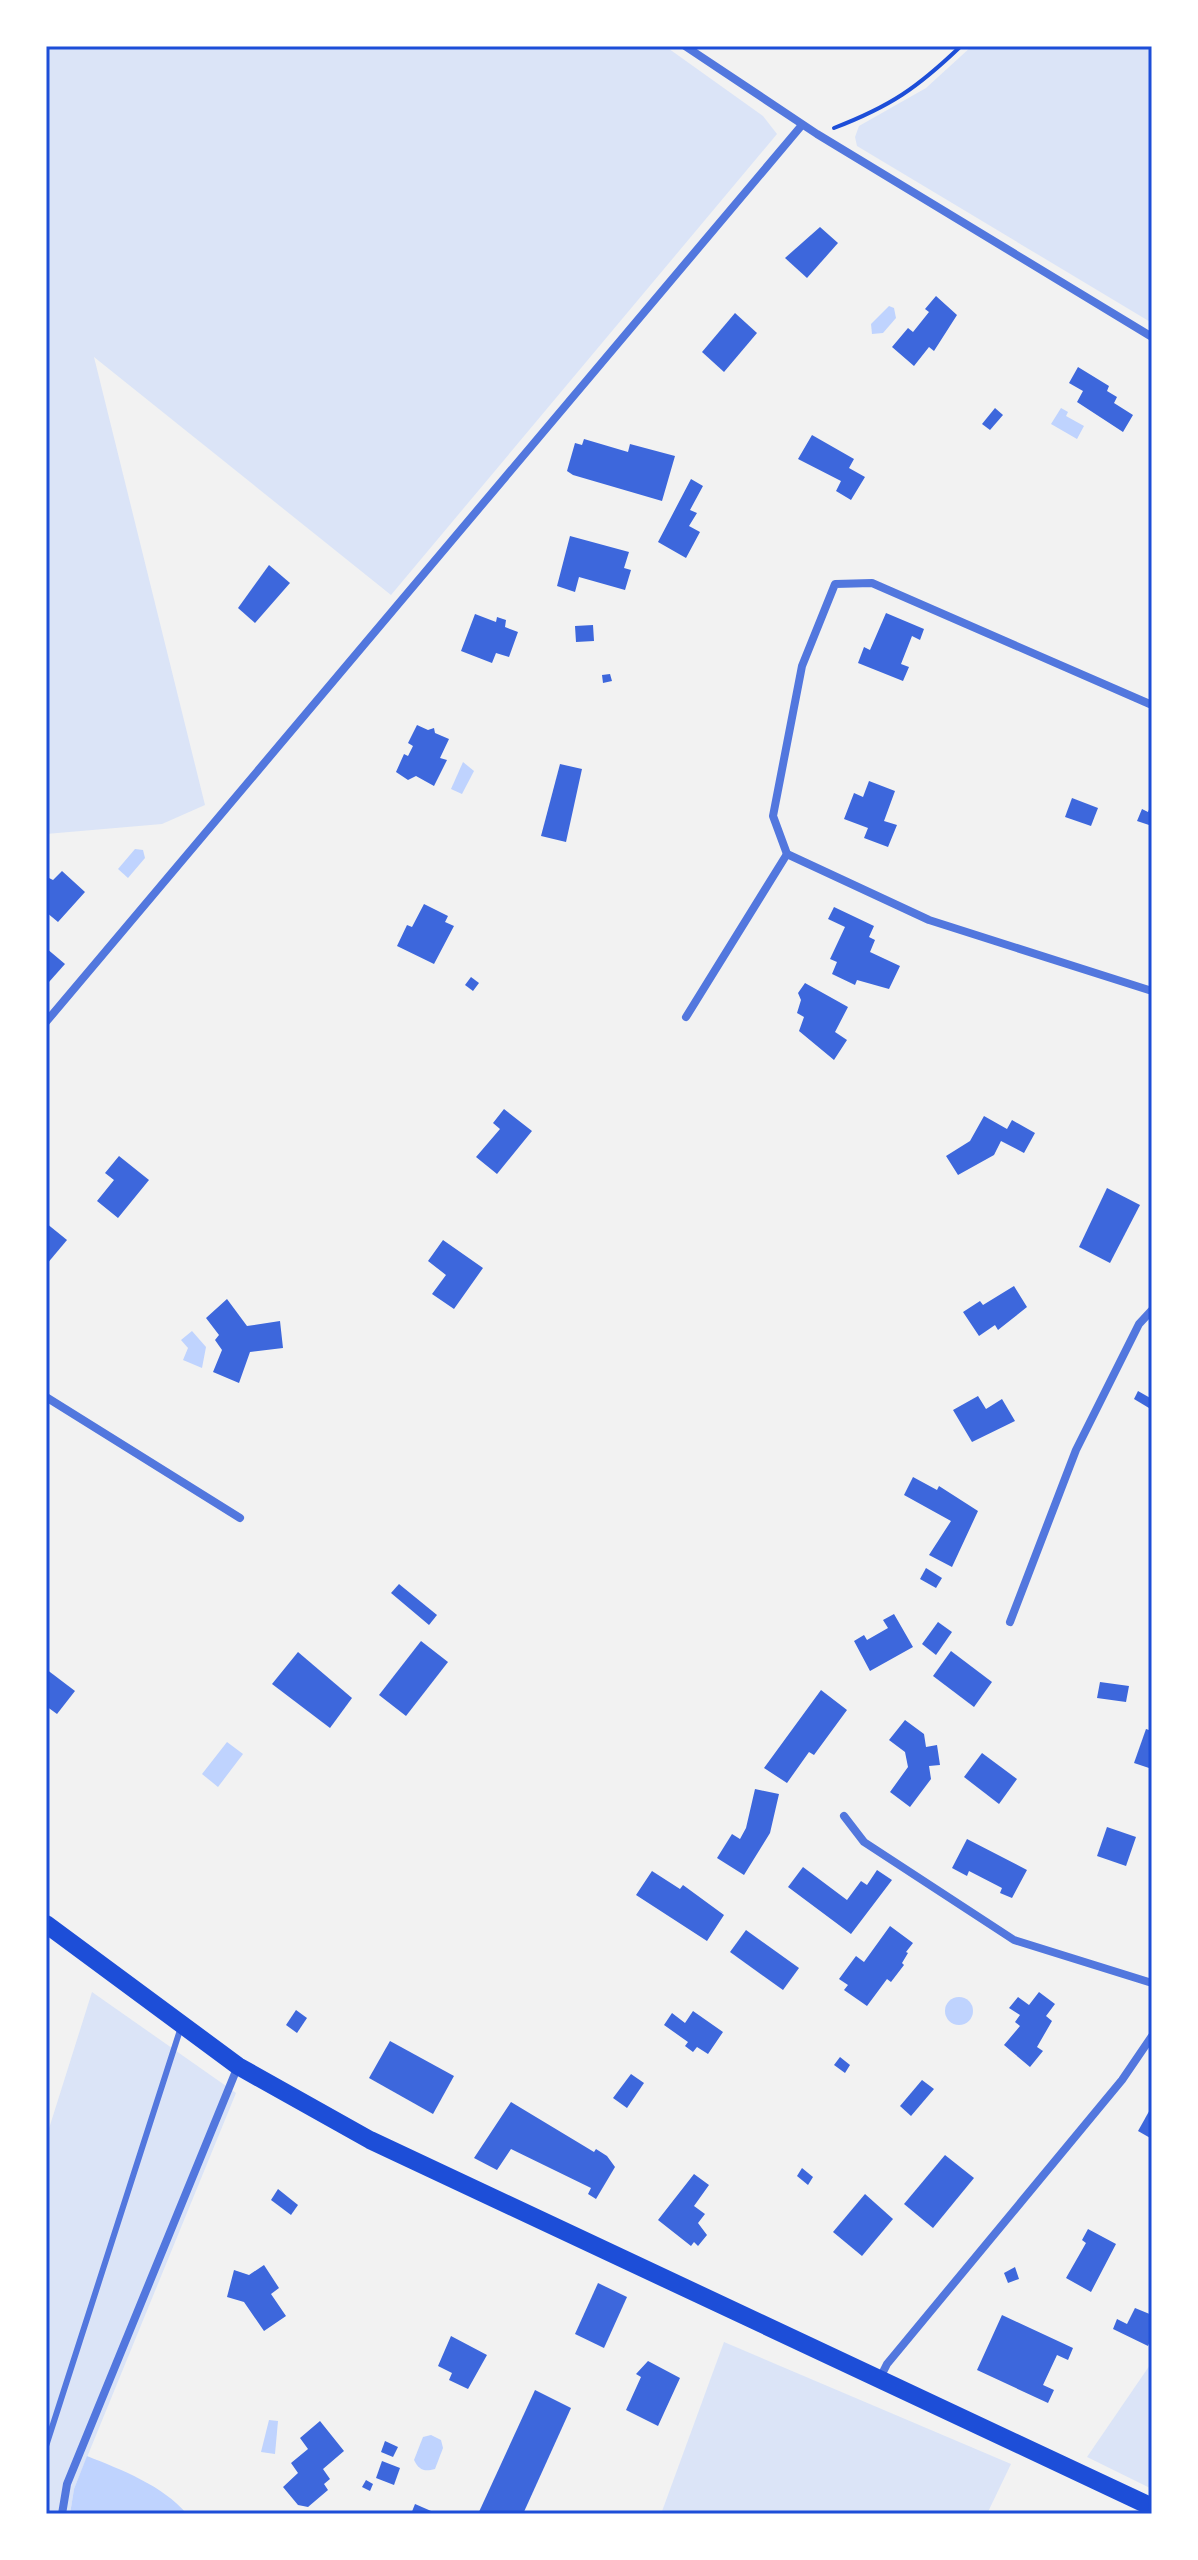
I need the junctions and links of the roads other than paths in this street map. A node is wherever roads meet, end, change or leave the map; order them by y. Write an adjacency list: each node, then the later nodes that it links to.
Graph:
1 (685, 46): 2 (street)
2 (802, 125): 3 (street); 8 (street)
3 (1152, 337)
4 (1152, 705): 5 (street)
5 (787, 854): 6 (street); 7 (street)
6 (1152, 991)
7 (686, 1017)
8 (46, 1022)
9 (1152, 1310): 12 (street)
10 (46, 1397): 11 (street)
11 (240, 1518)
12 (1010, 1622)
13 (844, 1816): 15 (street)
14 (46, 1924): 16 (main road)
15 (1152, 1983)
16 (182, 2025): 18 (main road); 20 (lane)
17 (1152, 2036): 19 (street)
18 (238, 2066): 19 (main road); 22 (street)
19 (880, 2379): 21 (main road)
20 (46, 2446)
21 (1142, 2507)
22 (62, 2514)

